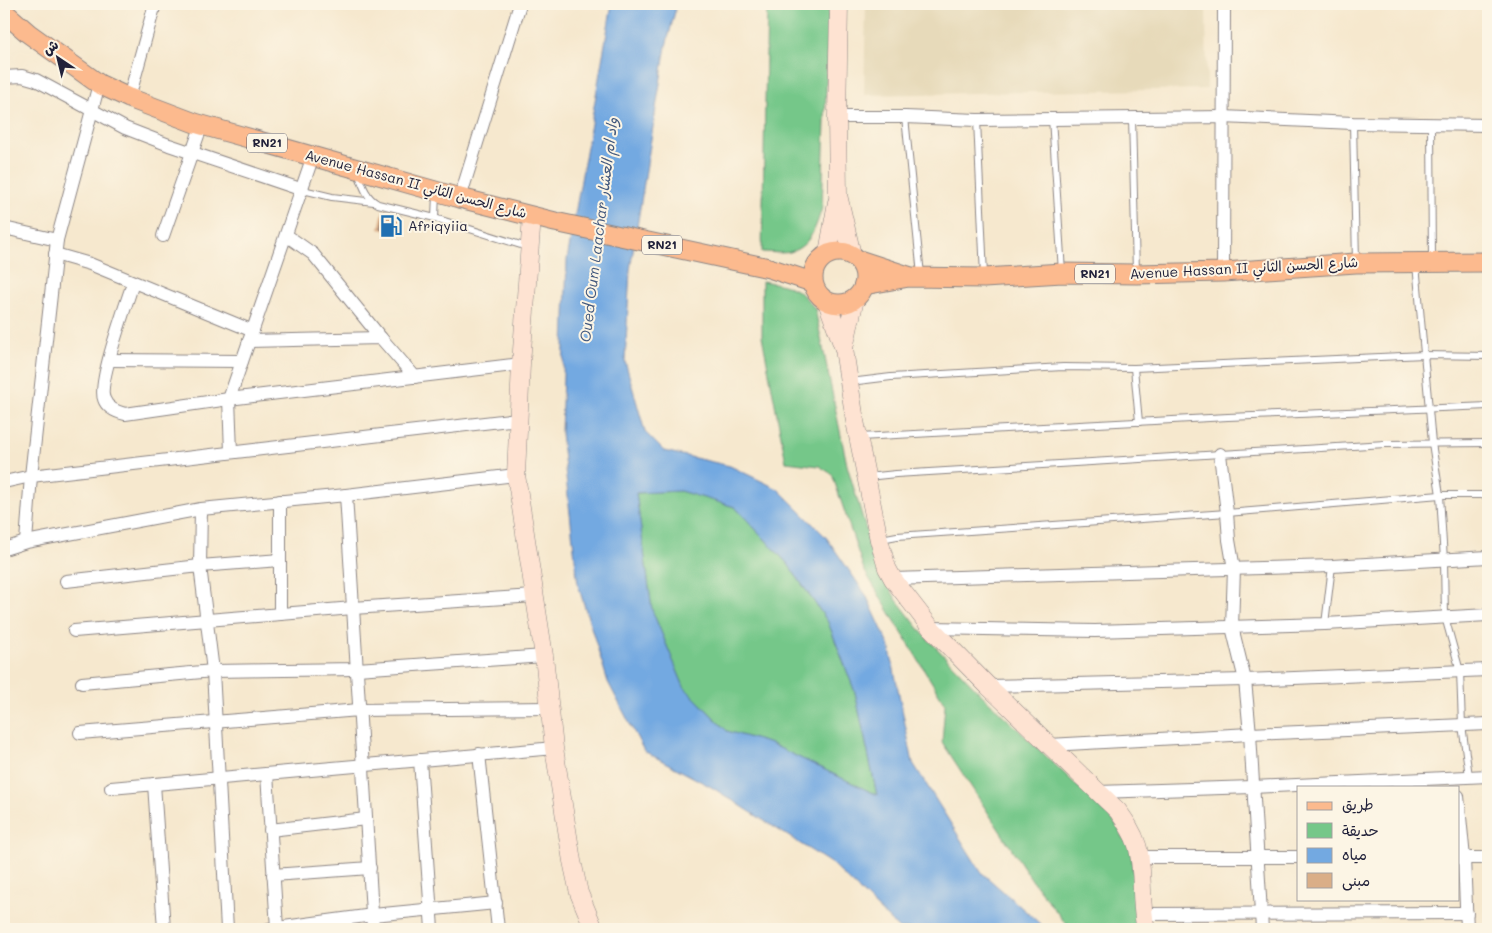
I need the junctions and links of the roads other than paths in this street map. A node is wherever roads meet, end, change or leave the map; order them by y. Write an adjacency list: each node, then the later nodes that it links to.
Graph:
1 (156, 4): 8 (street)
2 (520, 4): 26 (street)
3 (839, 4): 10 (main road)
4 (1224, 4): 12 (street)
5 (4, 12): 7 (main road, Avenue Hassan II شارع الحسن الثاني / RN21)
6 (4, 77): 9 (street)
7 (99, 84): 8 (main road, Avenue Hassan II شارع الحسن الثاني / RN21); 9 (street)
8 (129, 98): 17 (main road, Avenue Hassan II شارع الحسن الثاني / RN21)
9 (92, 109): 20 (street); 33 (street)
10 (836, 117): 11 (street); 25 (main road)
11 (904, 117): 15 (street); 45 (lane)
12 (1223, 117): 14 (street); 16 (street); 42 (street)
13 (1052, 118): 14 (street); 15 (street); 43 (lane)
14 (1132, 118): 44 (lane)
15 (978, 120): 46 (lane)
16 (1353, 123): 18 (street); 40 (lane)
17 (202, 124): 20 (street); 21 (main road, Avenue Hassan II شارع الحسن الثاني / RN21)
18 (1431, 124): 19 (street); 38 (lane)
19 (1488, 125)
20 (192, 152): 23 (street); 32 (street)
21 (313, 156): 22 (main road, Avenue Hassan II شارع الحسن الثاني / RN21); 23 (street)
22 (356, 168): 24 (main road, Avenue Hassan II شارع الحسن الثاني / RN21); 27 (lane)
23 (303, 190): 27 (lane); 31 (street)
24 (436, 191): 26 (main road, Avenue Hassan II شارع الحسن الثاني / RN21); 29 (lane)
25 (838, 194): 36 (main road); 37 (main road)
26 (460, 198): 28 (main road, Avenue Hassan II شارع الحسن الثاني / RN21)
27 (374, 202): 29 (lane)
28 (532, 216): 34 (main road); 41 (main road, Avenue Hassan II شارع الحسن الثاني / RN21)
29 (435, 218): 34 (lane)
30 (4, 228): 33 (street)
31 (286, 235): 51 (street); 52 (street)
32 (163, 236)
33 (57, 240): 35 (street)
34 (530, 248): 58 (main road)
35 (55, 254): 48 (street); 73 (street)
36 (823, 257): 37 (main road, Avenue Hassan II شارع الحسن الثاني / RN21); 41 (main road, Avenue Hassan II شارع الحسن الثاني / RN21); 47 (main road)
37 (856, 257): 45 (main road, Avenue Hassan II شارع الحسن الثاني / RN21); 49 (main road)
38 (1424, 261): 39 (main road, Avenue Hassan II شارع الحسن الثاني / RN21); 40 (main road, Avenue Hassan II شارع الحسن الثاني / RN21); 54 (lane)
39 (1488, 262)
40 (1356, 263): 42 (main road, Avenue Hassan II شارع الحسن الثاني / RN21)
41 (769, 268): 47 (main road, Avenue Hassan II شارع الحسن الثاني / RN21)
42 (1223, 272): 44 (main road, Avenue Hassan II شارع الحسن الثاني / RN21)
43 (1062, 274): 44 (main road, Avenue Hassan II شارع الحسن الثاني / RN21); 46 (main road, Avenue Hassan II شارع الحسن الثاني / RN21)
44 (1136, 274)
45 (915, 277): 46 (main road, Avenue Hassan II شارع الحسن الثاني / RN21); 49 (main road, Avenue Hassan II شارع الحسن الثاني / RN21)
46 (984, 278)
47 (812, 282): 50 (main road)
48 (133, 283): 51 (street); 56 (street)
49 (860, 292): 50 (main road, Avenue Hassan II شارع الحسن الثاني / RN21); 53 (main road)
50 (827, 302): 53 (main road)
51 (251, 336): 52 (street); 57 (street)
52 (381, 338): 60 (street)
53 (844, 349): 61 (main road)
54 (1424, 355): 55 (lane); 59 (lane); 64 (lane)
55 (1488, 356)
56 (109, 360): 57 (street); 62 (street)
57 (242, 362): 62 (street)
58 (521, 364): 60 (street); 65 (main road)
59 (1134, 368): 61 (lane); 66 (lane)
60 (415, 377): 62 (street)
61 (848, 383): 67 (main road)
62 (229, 399): 70 (street)
63 (1488, 406): 64 (lane)
64 (1430, 409): 66 (lane); 68 (lane)
65 (518, 419): 70 (street); 72 (main road)
66 (1139, 422): 67 (lane)
67 (859, 437): 74 (main road)
68 (1432, 443): 69 (lane); 71 (lane); 77 (lane)
69 (1488, 444)
70 (230, 452): 73 (street)
71 (1220, 454): 74 (lane); 81 (street)
72 (516, 475): 76 (street); 93 (main road)
73 (32, 476): 75 (street); 83 (street)
74 (866, 477): 82 (main road)
75 (4, 482)
76 (346, 495): 79 (street); 94 (street)
77 (1440, 495): 78 (lane); 81 (lane); 87 (lane)
78 (1488, 495)
79 (280, 501): 80 (street); 86 (street)
80 (202, 509): 83 (street); 88 (street)
81 (1227, 513): 82 (lane); 90 (street)
82 (879, 540): 91 (main road)
83 (26, 542): 84 (street)
84 (4, 549)
85 (1488, 557): 87 (street)
86 (280, 560): 88 (street); 95 (street)
87 (1444, 560): 89 (street); 97 (lane)
88 (200, 566): 92 (street); 98 (street)
89 (1332, 566): 90 (street); 99 (lane)
90 (1234, 569): 91 (street); 100 (street)
91 (893, 579): 101 (main road)
92 (66, 581)
93 (534, 596): 94 (street); 103 (main road)
94 (353, 608): 95 (street); 104 (street)
95 (280, 614): 98 (street)
96 (1488, 615): 97 (street)
97 (1445, 617): 99 (street); 107 (lane)
98 (206, 620): 102 (street); 106 (street)
99 (1325, 624): 100 (street)
100 (1232, 627): 101 (street); 108 (street)
101 (932, 628): 110 (main road)
102 (74, 631)
103 (544, 656): 104 (street); 111 (main road)
104 (357, 669): 106 (street); 112 (street)
105 (1488, 670): 107 (street)
106 (213, 671): 109 (street); 113 (street)
107 (1460, 672): 108 (street); 115 (lane)
108 (1245, 680): 110 (street); 117 (street)
109 (82, 682)
110 (988, 686): 118 (main road)
111 (550, 708): 112 (street); 119 (main road)
112 (360, 710): 113 (street); 122 (street)
113 (215, 722): 116 (street); 125 (street)
114 (1488, 724): 115 (street)
115 (1462, 725): 117 (street); 126 (lane)
116 (80, 733)
117 (1250, 734): 118 (street); 131 (street)
118 (1049, 745): 132 (main road)
119 (554, 748): 120 (street); 155 (main road)
120 (479, 754): 121 (street); 143 (street)
121 (420, 760): 122 (street); 144 (street)
122 (363, 765): 123 (street); 133 (street)
123 (266, 774): 125 (street); 134 (street)
124 (1488, 776): 126 (street)
125 (218, 778): 127 (street); 150 (street)
126 (1461, 780): 129 (street)
127 (154, 784): 130 (street); 149 (street)
128 (1297, 786): 131 (street)
129 (1305, 786)
130 (111, 788)
131 (1253, 788): 132 (street); 137 (street)
132 (1098, 792): 136 (main road)
133 (366, 819): 134 (street); 141 (street)
134 (270, 830): 142 (street)
135 (1460, 837): 139 (street)
136 (1140, 857): 137 (street); 148 (main road)
137 (1256, 857): 138 (street); 146 (street)
138 (1297, 858)
139 (1461, 858): 140 (street); 145 (street)
140 (1488, 858)
141 (370, 868): 142 (street); 147 (street)
142 (273, 875): 151 (street)
143 (496, 903): 144 (street); 154 (street)
144 (431, 909): 147 (street); 153 (street)
145 (1467, 913): 146 (street); 157 (street)
146 (1261, 914): 148 (street); 156 (street)
147 (372, 915): 151 (street); 152 (street)
148 (1144, 921)
149 (164, 929)
150 (227, 929)
151 (273, 929)
152 (373, 929)
153 (432, 929)
154 (498, 929)
155 (594, 929)
156 (1262, 929)
157 (1467, 929)

